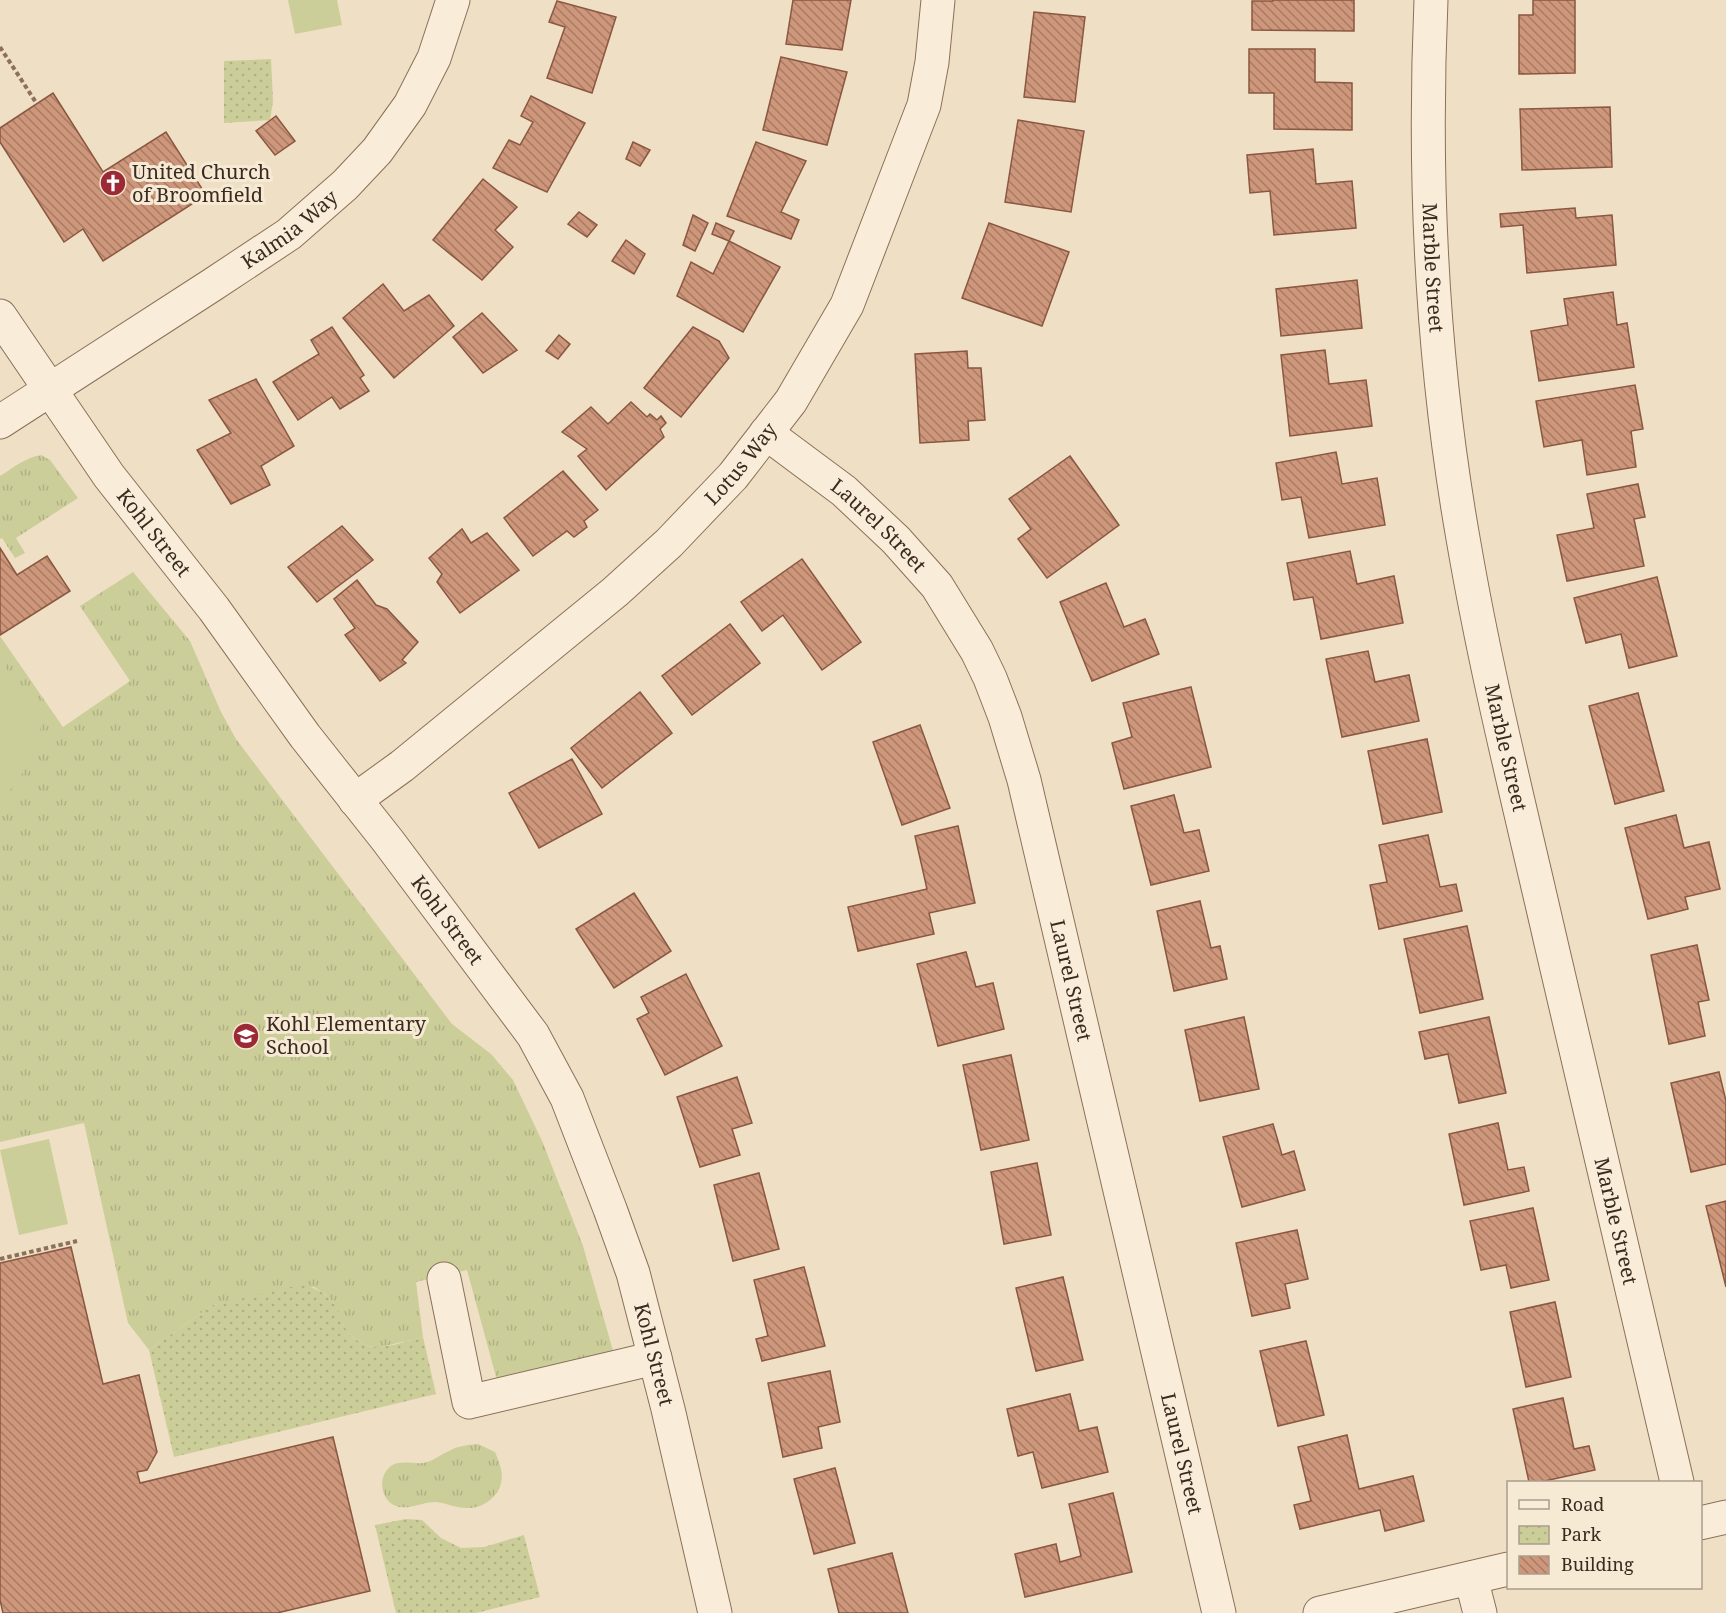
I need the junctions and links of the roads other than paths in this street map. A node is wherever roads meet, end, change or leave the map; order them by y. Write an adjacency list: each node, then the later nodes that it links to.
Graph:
1 (453, 0): 5 (street, Kalmia Way)
2 (938, 0): 7 (street, Lotus Way)
3 (1431, 0): 11 (street, Marble Street)
4 (0, 316): 5 (street, Kohl Street)
5 (50, 389): 6 (street, Kalmia Way); 8 (street, Kohl Street)
6 (0, 422)
7 (766, 433): 8 (street, Lotus Way); 17 (street, Laurel Street)
8 (355, 800): 10 (street, Kohl Street)
9 (444, 1279): 10 (street)
10 (655, 1358): 16 (street, Kohl Street)
11 (1677, 1481)
12 (1726, 1517): 13 (street)
13 (1702, 1523)
14 (1507, 1569): 15 (street)
15 (1471, 1578): 18 (street); 19 (street)
16 (715, 1613)
17 (1219, 1613)
18 (1320, 1613)
19 (1480, 1613)

